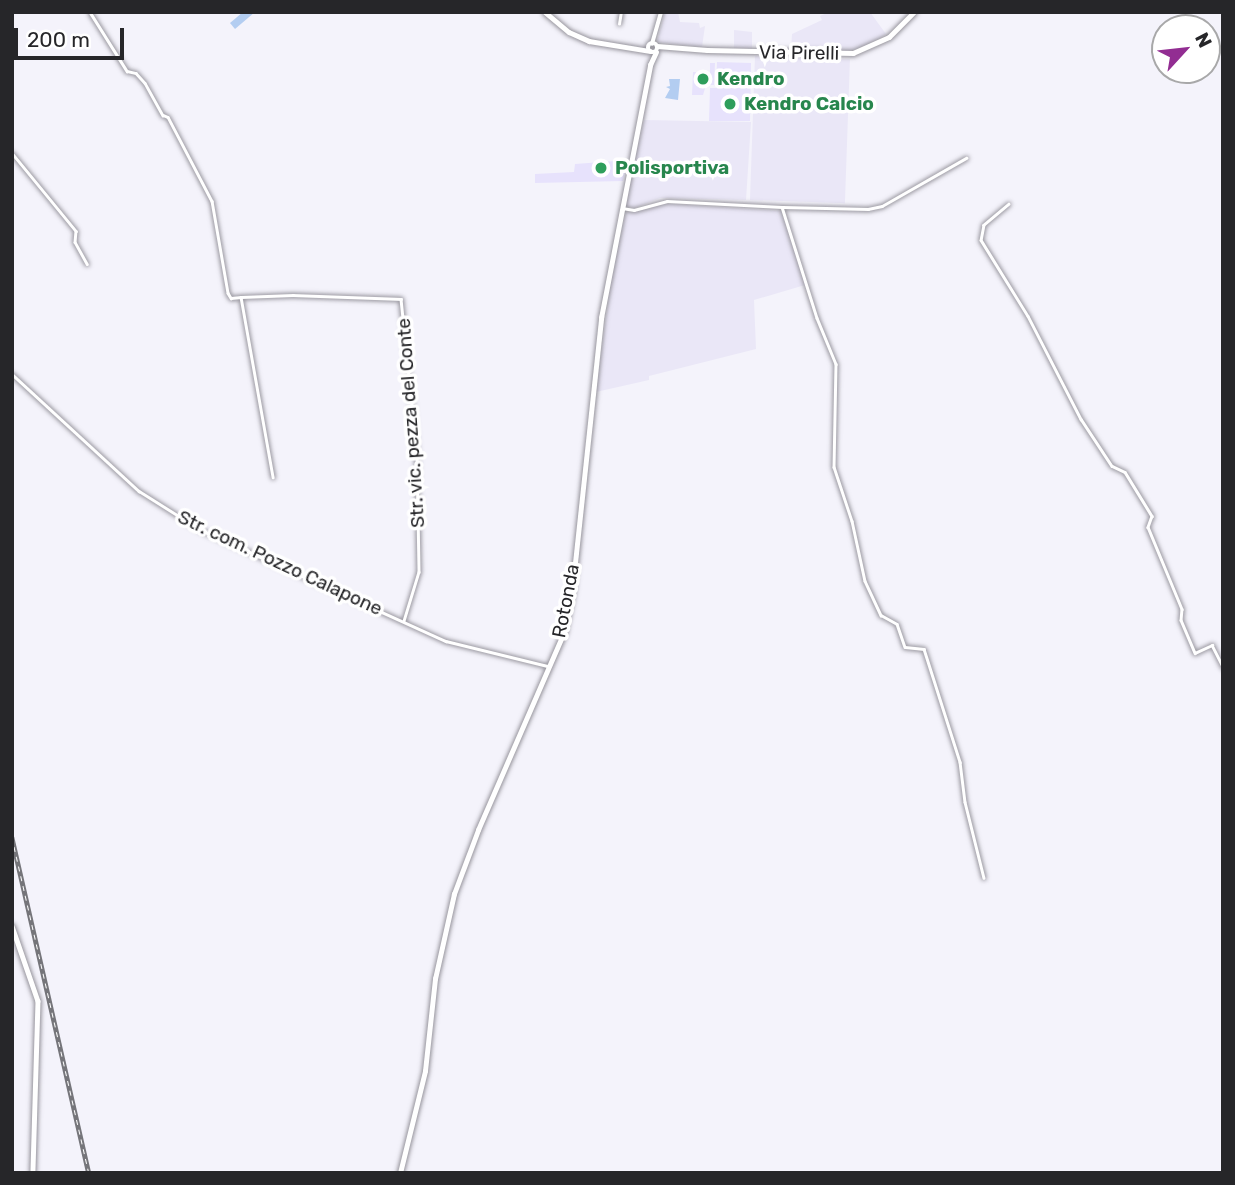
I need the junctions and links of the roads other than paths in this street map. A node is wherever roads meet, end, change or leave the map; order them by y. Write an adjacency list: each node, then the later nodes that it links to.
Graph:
1 (90, 12): 14 (street)
2 (545, 12): 7 (main road, Via Pirelli)
3 (621, 12): 6 (street)
4 (661, 12): 7 (street)
5 (914, 12): 7 (main road, Via Pirelli)
6 (619, 24)
7 (653, 48): 12 (main road, Rotonda)
8 (12, 153): 13 (street)
9 (966, 158): 11 (street)
10 (1009, 204): 19 (street)
11 (782, 207): 12 (street); 20 (street)
12 (622, 208): 18 (main road, Rotonda)
13 (87, 264)
14 (241, 297): 16 (street); 17 (street, Str. vic. pezza del Conte)
15 (12, 374): 17 (street, Str. com. Pozzo Calapone)
16 (273, 477)
17 (404, 621): 18 (street, Str. com. Pozzo Calapone)
18 (548, 666): 23 (main road, Rotonda)
19 (1223, 667)
20 (984, 878)
21 (12, 926): 22 (main road)
22 (33, 1173)
23 (400, 1173)

